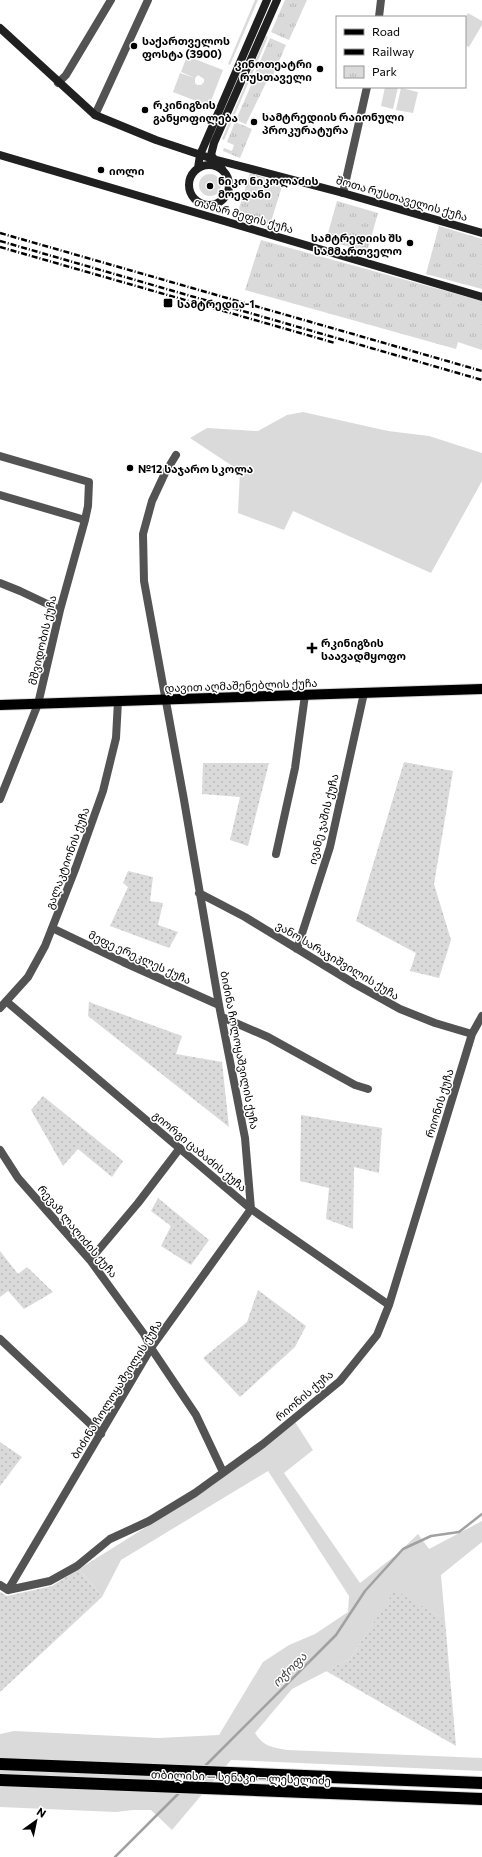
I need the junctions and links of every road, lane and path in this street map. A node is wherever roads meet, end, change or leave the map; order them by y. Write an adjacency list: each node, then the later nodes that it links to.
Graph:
1 (111, 0): 8 (street)
2 (148, 0): 10 (street)
3 (267, 0): 12 (main road)
4 (277, 0): 13 (main road)
5 (382, 0): 6 (street)
6 (379, 16)
7 (0, 28): 8 (main road, შოთა რუსთაველის ქუჩა)
8 (58, 83): 10 (main road, შოთა რუსთაველის ქუჩა)
9 (367, 88): 16 (street)
10 (95, 115): 12 (main road, შოთა რუსთაველის ქუჩა)
11 (0, 155): 19 (main road, თამარ მეფის ქუჩა)
12 (200, 155): 13 (main road, შოთა რუსთაველის ქუჩა); 14 (main road)
13 (213, 159): 15 (main road); 16 (main road, შოთა რუსთაველის ქუჩა)
14 (198, 168): 15 (main road); 17 (main road)
15 (222, 169): 18 (main road)
16 (343, 192): 21 (main road, შოთა რუსთაველის ქუჩა)
17 (193, 198): 18 (main road); 19 (main road)
18 (219, 203): 20 (main road)
19 (195, 213): 20 (main road, თამარ მეფის ქუჩა)
20 (208, 216): 22 (main road, თამარ მეფის ქუჩა)
21 (482, 233)
22 (482, 297)
23 (176, 455): 32 (street, ბიძინა ჩოლოყაშვილის ქუჩა)
24 (0, 456): 26 (street, მშვიდობის ქუჩა)
25 (0, 495): 26 (street)
26 (85, 520): 28 (street, მშვიდობის ქუჩა)
27 (0, 583): 28 (street)
28 (60, 610): 34 (street, მშვიდობის ქუჩა)
29 (482, 689): 30 (main road, დავით აღმაშენებლის ქუჩა)
30 (364, 693): 31 (main road, დავით აღმაშენებლის ქუჩა); 40 (street, ივანე ჯაშის ქუჩა)
31 (305, 695): 32 (main road, დავით აღმაშენებლის ქუჩა); 37 (street)
32 (165, 700): 33 (main road, დავით აღმაშენებლის ქუჩა); 38 (street, ბიძინა ჩოლოყაშვილის ქუჩა)
33 (118, 701): 34 (main road, დავით აღმაშენებლის ქუჩა); 39 (street, გალაკტიონის ქუჩა)
34 (38, 704): 35 (main road, დავით აღმაშენებლის ქუჩა); 36 (street, მშვიდობის ქუჩა)
35 (0, 705)
36 (0, 799)
37 (276, 854)
38 (199, 893): 40 (street, ვანო სარაჯიშვილის ქუჩა); 42 (street, ბიძინა ჩოლოყაშვილის ქუჩა)
39 (52, 928): 41 (street, გალაკტიონის ქუჩა); 42 (street, მეფე ერეკლეს ქუჩა)
40 (297, 949): 45 (street, ვანო სარაჯიშვილის ქუჩა)
41 (3, 1005): 47 (street, გიორგი ცაბაძის ქუჩა)
42 (219, 1005): 44 (street, ბიძინა ჩოლოყაშვილის ქუჩა)
43 (482, 1016): 45 (street, რიონის ქუჩა)
44 (222, 1017): 46 (street); 49 (street, ბიძინა ჩოლოყაშვილის ქუჩა)
45 (472, 1034): 51 (street, რიონის ქუჩა)
46 (368, 1089)
47 (180, 1148): 49 (street, გიორგი ცაბაძის ქუჩა); 50 (street)
48 (0, 1150): 50 (street, რევაზ ლაღიძის ქუჩა)
49 (252, 1209): 51 (street, გიორგი ცაბაძის ქუჩა); 53 (street, ბიძინა ჩოლოყაშვილის ქუჩა)
50 (90, 1260): 53 (street, რევაზ ლაღიძის ქუჩა)
51 (389, 1305): 55 (street, რიონის ქუჩა)
52 (0, 1339): 54 (street)
53 (151, 1348): 54 (street, ბიძინა ჩოლოყაშვილის ქუჩა); 55 (street, რევაზ ლაღიძის ქუჩა)
54 (101, 1434): 57 (street, ბიძინა ჩოლოყაშვილის ქუჩა)
55 (223, 1472): 57 (street, რიონის ქუჩა)
56 (0, 1585): 57 (street)
57 (8, 1590)
58 (0, 1764): 60 (highway, თბილისი — სენაკი — ლესელიძე)
59 (0, 1780): 61 (highway, თბილისი — სენაკი — ლესელიძე)
60 (482, 1783)
61 (482, 1799)

